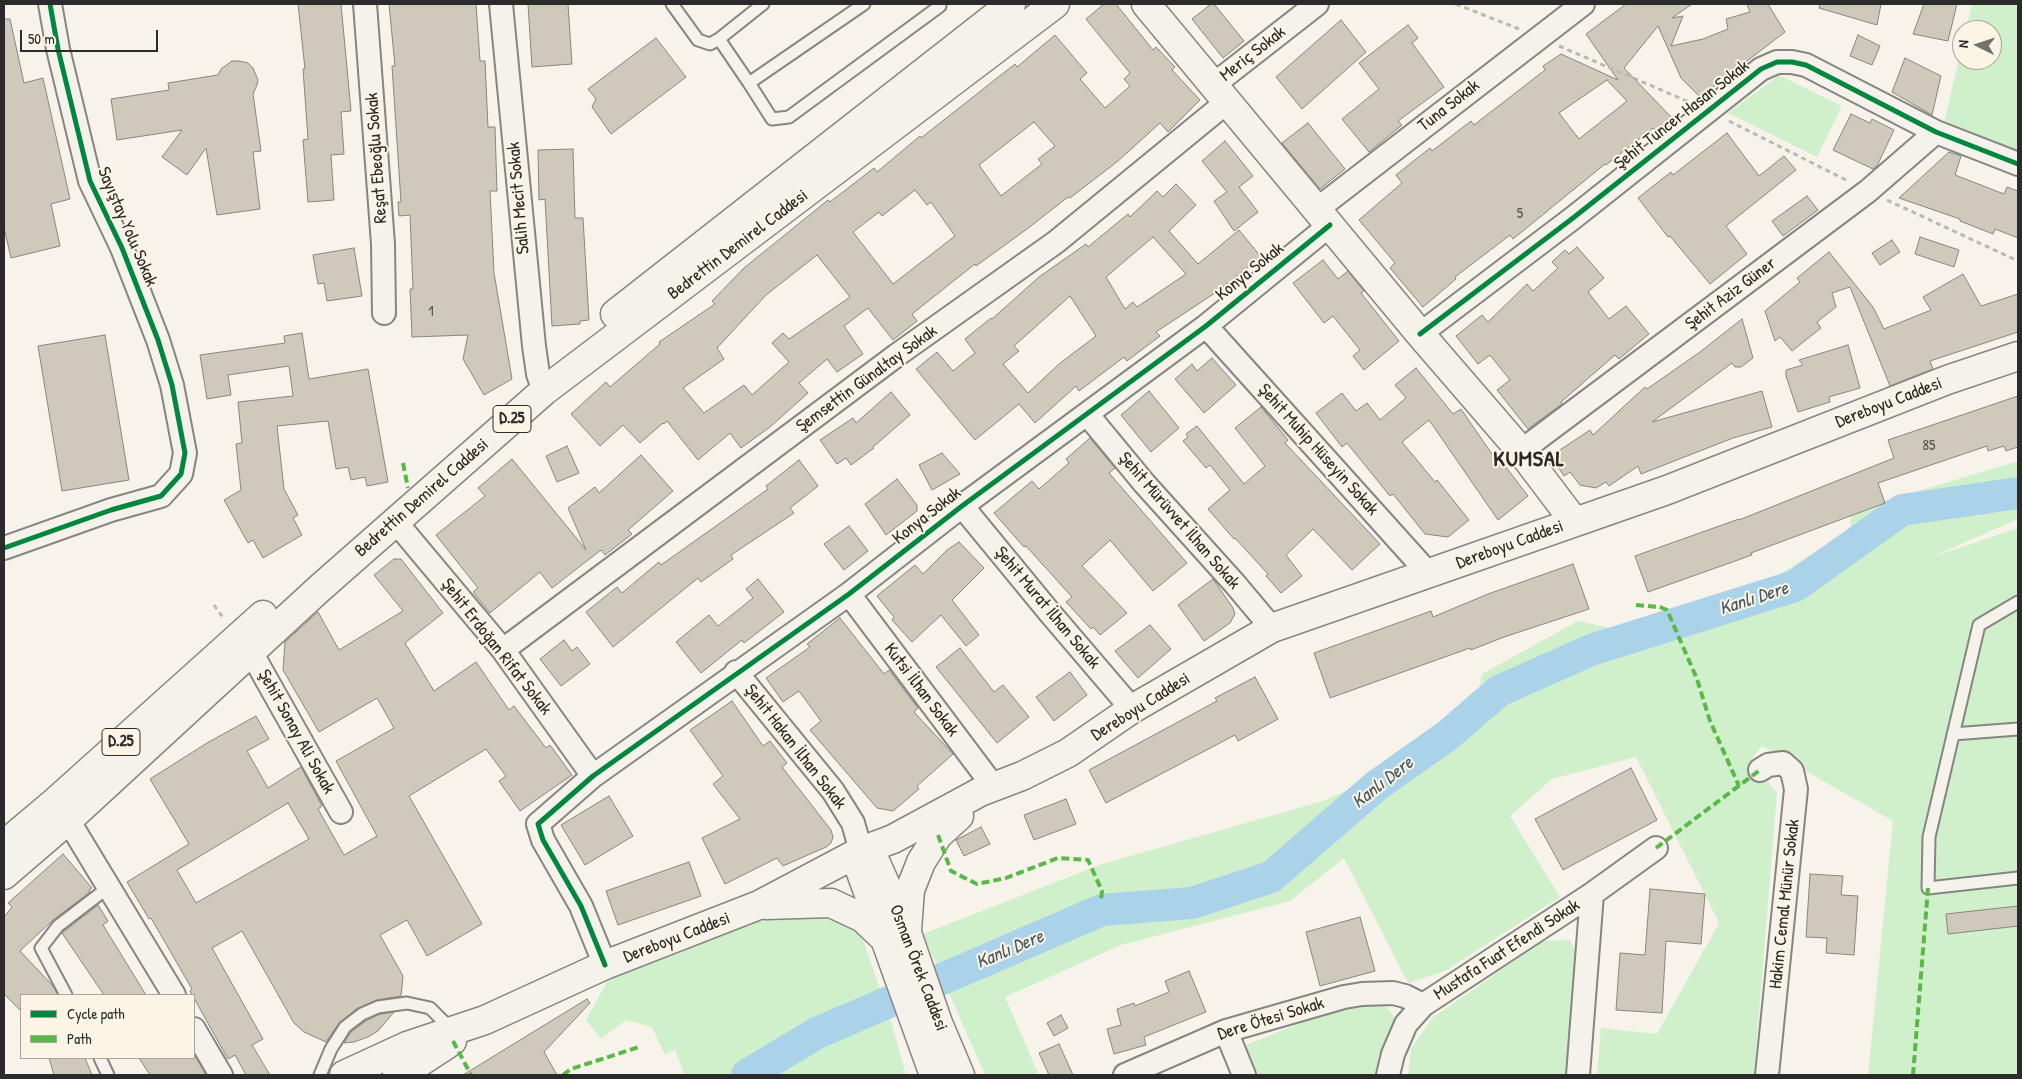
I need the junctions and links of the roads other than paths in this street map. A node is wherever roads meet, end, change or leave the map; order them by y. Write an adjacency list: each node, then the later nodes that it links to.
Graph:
1 (50, 4): 29 (street, Sayıştay Yolu Sokak)
2 (365, 4): 19 (street, Reşat Ebeoğlu Sokak)
3 (501, 4): 23 (street, Salih Mecit Sokak)
4 (672, 4): 13 (lane)
5 (763, 4): 13 (lane)
6 (864, 4): 14 (lane)
7 (940, 4): 14 (lane)
8 (1011, 4): 23 (main road, Bedrettin Demirel Caddesi / D.25)
9 (1055, 4): 23 (main road, Bedrettin Demirel Caddesi / D.25)
10 (1317, 4): 15 (street, Meriç Sokak)
11 (1583, 4): 18 (street, Tuna Sokak)
12 (1147, 5): 15 (main road)
13 (714, 42): 14 (lane)
14 (750, 83)
15 (1220, 94): 18 (main road); 34 (street, Şemsettin Günaltay Sokak)
16 (1936, 132): 17 (street, Şehit Tuncer Hasan Sokak); 21 (street, Şehit Tuncer Hasan Sokak); 25 (street, Şehit Aziz Güner)
17 (2018, 164)
18 (1323, 218): 20 (street, Konya Sokak); 21 (main road)
19 (384, 313)
20 (1206, 326): 24 (street, Konya Sokak); 30 (street, Şehit Muhip Hüseyin Sokak)
21 (1420, 334): 25 (main road)
22 (2018, 356): 28 (main road, Dereboyu Caddesi)
23 (541, 382): 27 (main road, Bedrettin Demirel Caddesi / D.25); 47 (main road, Bedrettin Demirel Caddesi / D.25)
24 (1087, 414): 26 (street, Konya Sokak); 33 (street, Şehit Mürüvvet İlhan Sokak)
25 (1520, 451): 28 (main road)
26 (962, 506): 31 (street, Konya Sokak); 37 (street, Şehit Murat İlhan Sokak)
27 (396, 521): 34 (street, Şehit Erdoğan Rifat Sokak); 35 (main road, Bedrettin Demirel Caddesi / D.25)
28 (1574, 521): 30 (main road, Dereboyu Caddesi)
29 (4, 548)
30 (1429, 574): 33 (main road, Dereboyu Caddesi)
31 (849, 594): 36 (street, Konya Sokak); 43 (street, Kutsi İlhan Sokak)
32 (2018, 602): 39 (lane)
33 (1272, 628): 37 (main road, Dereboyu Caddesi)
34 (503, 650): 41 (street, Şehit Erdoğan Rifat Sokak)
35 (251, 652): 44 (street, Şehit Sonay Ali Sokak); 46 (main road, Bedrettin Demirel Caddesi / D.25)
36 (736, 672): 41 (street, Konya Sokak); 49 (street, Şehit Hakan İlhan Sokak)
37 (1132, 709): 42 (main road, Dereboyu Caddesi)
38 (2018, 730): 39 (lane)
39 (1953, 734): 51 (lane)
40 (1760, 770): 77 (street, Hakim Cemal Münür Sokak)
41 (593, 776): 56 (street, Konya Sokak)
42 (1022, 776): 43 (main road, Dereboyu Caddesi); 45 (main road, Dereboyu Caddesi)
43 (994, 787): 49 (main road, Dereboyu Caddesi)
44 (341, 812)
45 (959, 816): 49 (main road, Dereboyu Caddesi); 55 (main road)
46 (68, 820): 50 (main road, Bedrettin Demirel Caddesi / D.25); 52 (street)
47 (4, 845)
48 (1656, 848): 53 (street, Mustafa Fuat Efendi Sokak)
49 (865, 860): 54 (main road, Dereboyu Caddesi); 55 (main road, Osman Örek Caddesi)
50 (4, 876)
51 (2018, 878)
52 (110, 886): 57 (lane); 58 (street)
53 (1592, 894): 59 (street, Mustafa Fuat Efendi Sokak); 76 (street)
54 (759, 905): 55 (main road); 56 (main road, Dereboyu Caddesi)
55 (900, 947): 61 (main road, Osman Örek Caddesi)
56 (605, 965): 60 (main road, Dereboyu Caddesi)
57 (65, 994)
58 (173, 994)
59 (1423, 1005): 64 (street, Dere Ötesi Sokak); 75 (street, Mustafa Fuat Efendi Sokak)
60 (485, 1020): 63 (main road, Dereboyu Caddesi); 70 (main road, Dereboyu Caddesi)
61 (929, 1028): 71 (main road, Osman Örek Caddesi); 72 (main road, Osman Örek Caddesi)
62 (195, 1031): 67 (street)
63 (453, 1031): 68 (lane); 69 (main road, Dereboyu Caddesi)
64 (1226, 1031): 73 (street, Dere Ötesi Sokak); 74 (street)
65 (100, 1059): 66 (lane)
66 (108, 1075)
67 (221, 1075)
68 (320, 1075)
69 (344, 1075)
70 (397, 1075)
71 (934, 1075)
72 (960, 1075)
73 (1125, 1075)
74 (1244, 1075)
75 (1388, 1075)
76 (1578, 1075)
77 (1767, 1075)

